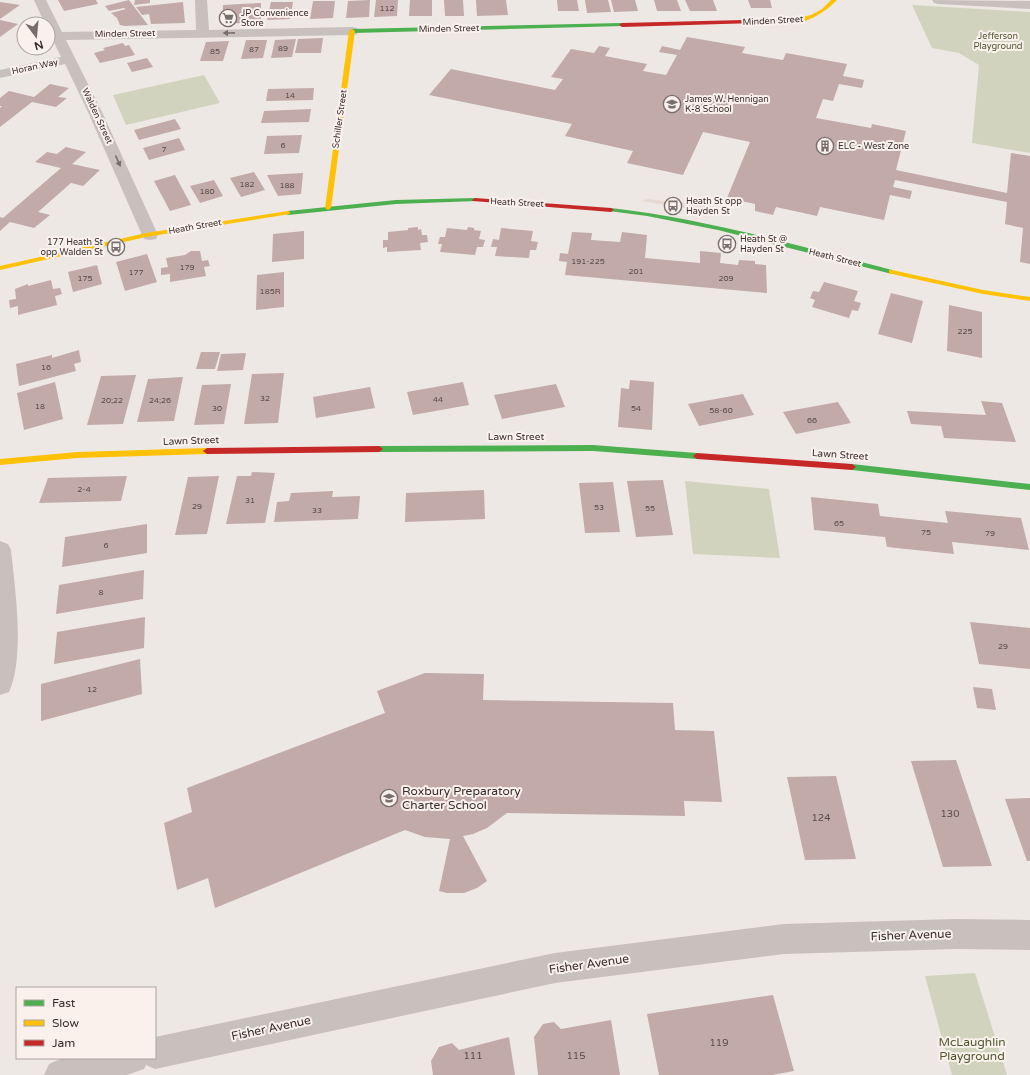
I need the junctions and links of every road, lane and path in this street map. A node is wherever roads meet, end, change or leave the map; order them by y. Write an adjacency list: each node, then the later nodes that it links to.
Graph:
1 (40, 0): 8 (street, Walden Street)
2 (201, 0): 7 (street)
3 (834, 0): 6 (street, Minden Street)
4 (938, 0): 5 (street)
5 (1030, 5)
6 (352, 31): 7 (street, Minden Street, one-way to 7); 11 (street, Schiller Street)
7 (203, 33): 8 (street, Minden Street)
8 (58, 36): 9 (street, Walden Street)
9 (70, 59): 10 (street, Horan Way); 12 (street, Walden Street, one-way to 12)
10 (0, 74)
11 (328, 208): 12 (street, Heath Street); 14 (street, Heath Street)
12 (150, 235): 13 (street, Heath Street)
13 (0, 268)
14 (1030, 299)
15 (0, 462): 16 (street, Lawn Street)
16 (1030, 487)
17 (0, 550): 18 (street)
18 (0, 684)
19 (1030, 935): 20 (street, Fisher Avenue)
20 (156, 1053)
21 (128, 1059): 22 (street)
22 (60, 1075)

